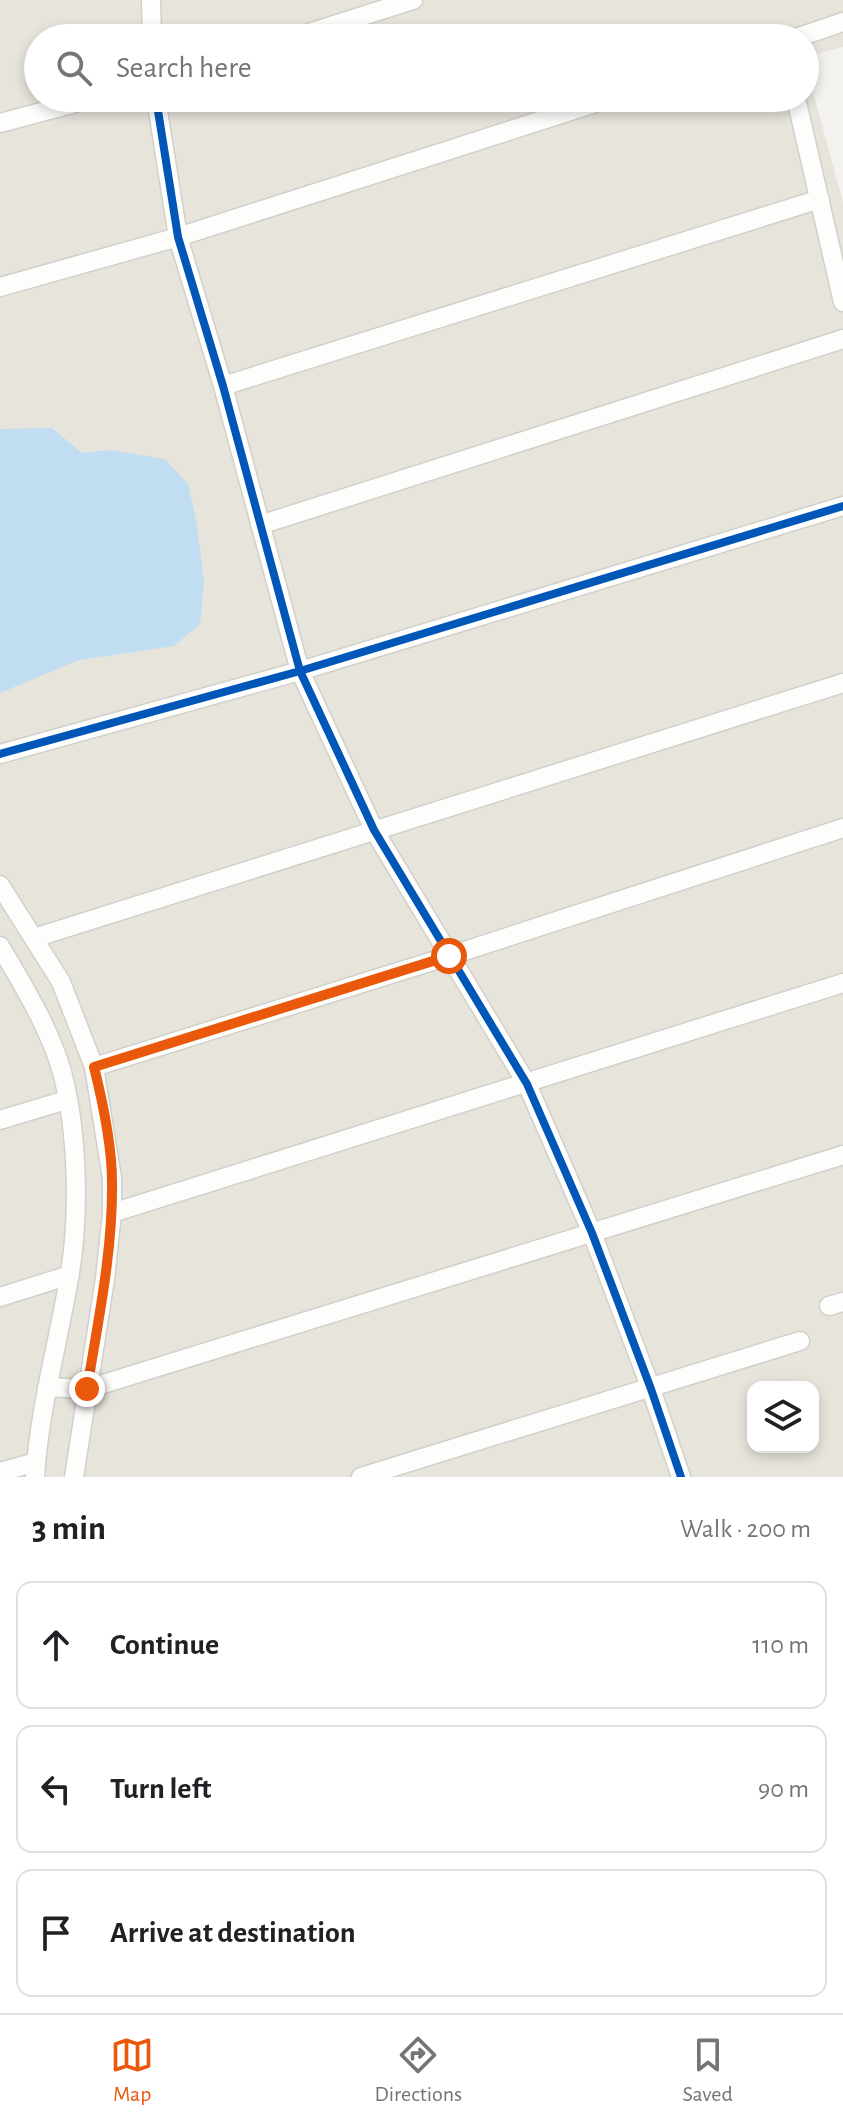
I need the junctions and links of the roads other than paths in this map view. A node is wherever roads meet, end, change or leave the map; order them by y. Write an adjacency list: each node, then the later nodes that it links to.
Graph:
1 (151, 0): 4 (street)
2 (413, 0): 5 (street)
3 (843, 22): 6 (street)
4 (152, 24)
5 (337, 24)
6 (819, 30)
7 (41, 112): 11 (street)
8 (158, 112): 13 (street)
9 (567, 112): 13 (street)
10 (799, 112): 12 (street)
11 (0, 123)
12 (820, 199): 15 (street); 17 (street)
13 (178, 237): 14 (street); 17 (street)
14 (0, 287)
15 (843, 302)
16 (843, 339): 19 (street)
17 (223, 386): 19 (street)
18 (843, 506): 20 (street)
19 (260, 525): 20 (street)
20 (300, 671): 22 (street); 24 (street)
21 (843, 683): 24 (street)
22 (0, 754)
23 (843, 828): 28 (street)
24 (374, 830): 26 (street); 28 (street)
25 (0, 885): 26 (street)
26 (34, 938): 30 (street)
27 (0, 946): 32 (street)
28 (449, 956): 30 (street); 31 (street)
29 (843, 983): 31 (street)
30 (94, 1067): 35 (street)
31 (527, 1084): 35 (street); 36 (street)
32 (66, 1100): 33 (street); 37 (street)
33 (0, 1120)
34 (843, 1155): 36 (street)
35 (112, 1213): 41 (street)
36 (592, 1233): 41 (street); 42 (street)
37 (70, 1275): 38 (street); 40 (street)
38 (0, 1297)
39 (800, 1341): 42 (street)
40 (47, 1387): 41 (street); 43 (street)
41 (87, 1389): 45 (street)
42 (651, 1389): 46 (street); 47 (street)
43 (36, 1469): 44 (street)
44 (0, 1472)
45 (74, 1477)
46 (361, 1477)
47 (681, 1477)

